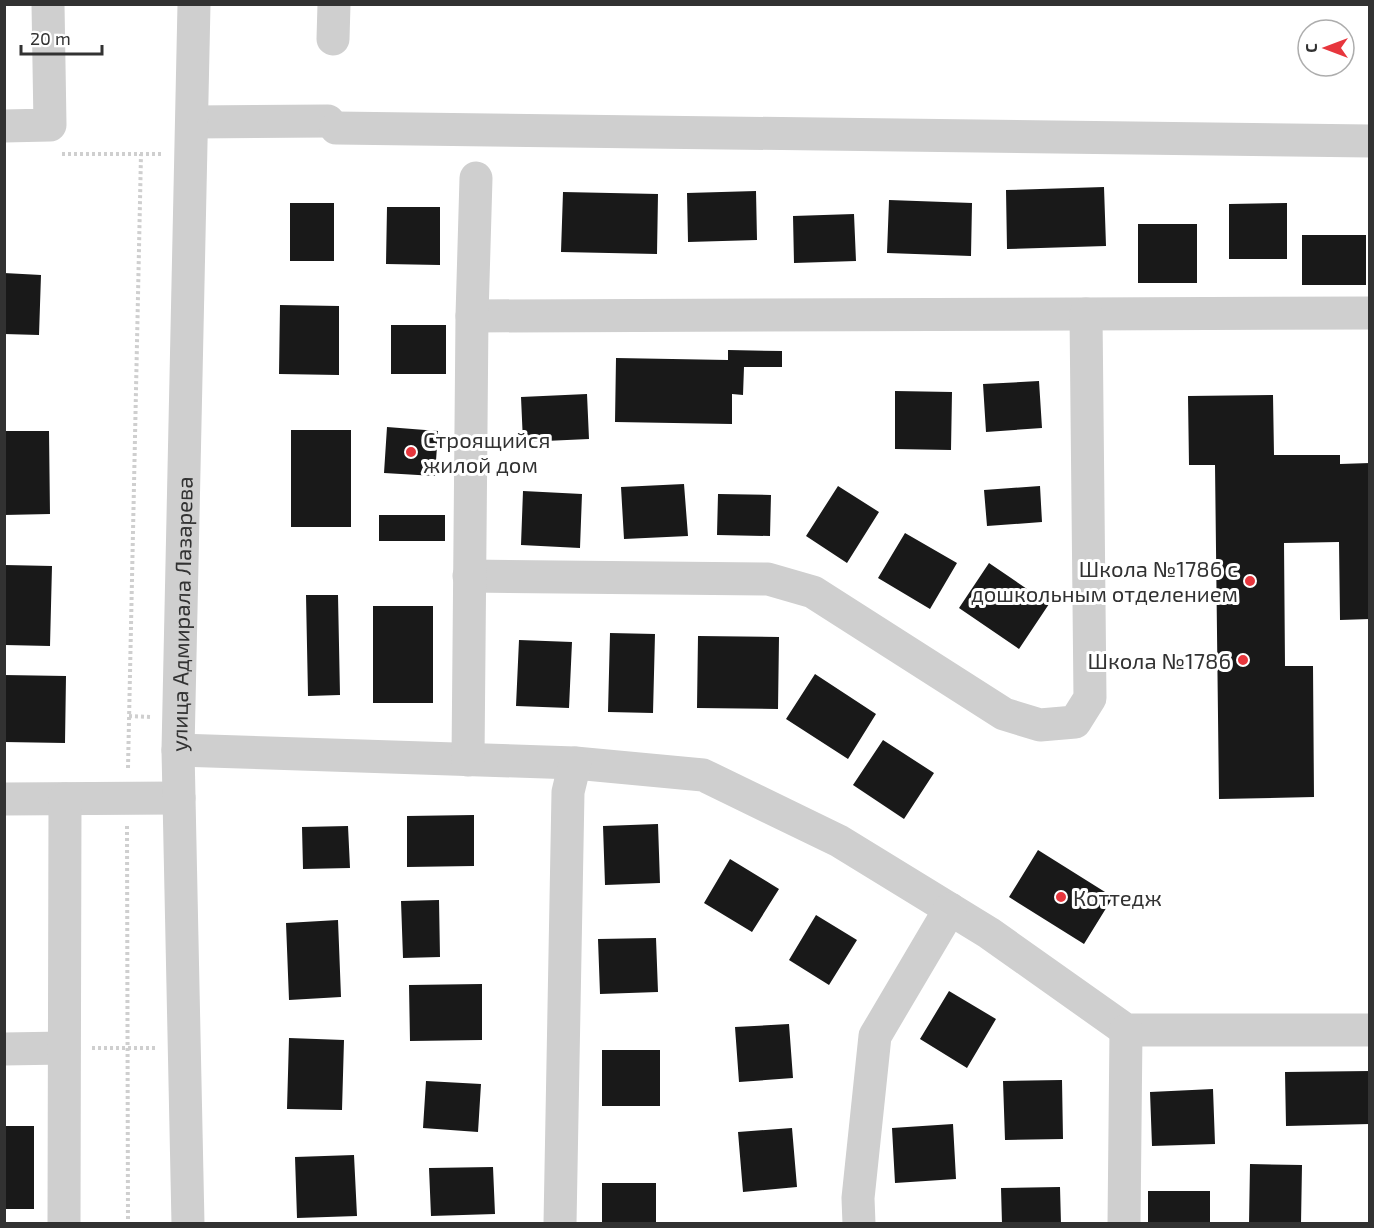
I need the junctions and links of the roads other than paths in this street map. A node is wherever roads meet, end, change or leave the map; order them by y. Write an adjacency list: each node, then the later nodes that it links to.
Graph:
1 (48, 4): 6 (street)
2 (194, 4): 5 (street, улица Адмирала Лазарева)
3 (333, 4): 4 (street)
4 (333, 39)
5 (192, 122): 7 (street); 13 (street, улица Адмирала Лазарева)
6 (4, 126)
7 (1370, 141)
8 (476, 178): 11 (street)
9 (1370, 313): 10 (street)
10 (1086, 314): 11 (street); 12 (street)
11 (472, 316): 12 (street)
12 (469, 576): 14 (street)
13 (178, 750): 14 (street); 16 (street, улица Адмирала Лазарева)
14 (468, 760): 15 (street)
15 (575, 764): 19 (street); 26 (street)
16 (179, 798): 18 (street); 25 (street, улица Адмирала Лазарева)
17 (4, 799): 18 (street)
18 (65, 799): 22 (street)
19 (950, 909): 20 (street); 27 (street)
20 (1126, 1030): 21 (street); 28 (street)
21 (1370, 1030)
22 (64, 1048): 23 (street); 24 (street)
23 (4, 1049)
24 (64, 1224)
25 (188, 1224)
26 (560, 1224)
27 (859, 1224)
28 (1124, 1224)

